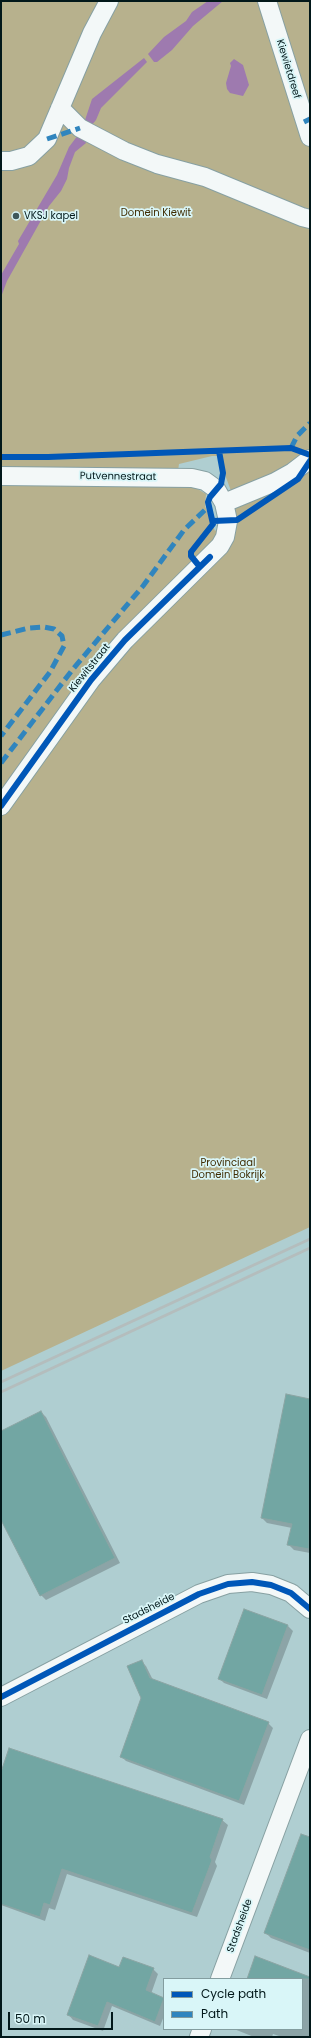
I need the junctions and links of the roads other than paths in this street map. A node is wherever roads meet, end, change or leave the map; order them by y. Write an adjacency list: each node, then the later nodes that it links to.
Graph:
1 (109, 1): 3 (street)
2 (267, 1): 4 (street, Kiewietdreef)
3 (60, 108): 5 (street); 6 (street)
4 (310, 137)
5 (1, 161)
6 (310, 218)
7 (310, 459): 9 (street)
8 (1, 476): 9 (street, Putvennestraat)
9 (224, 503): 10 (street, Kiewitstraat)
10 (1, 806)
11 (310, 1609): 12 (street, Stadsheide)
12 (1, 1697)
13 (310, 1739): 14 (street, Stadsheide)
14 (220, 1978)

